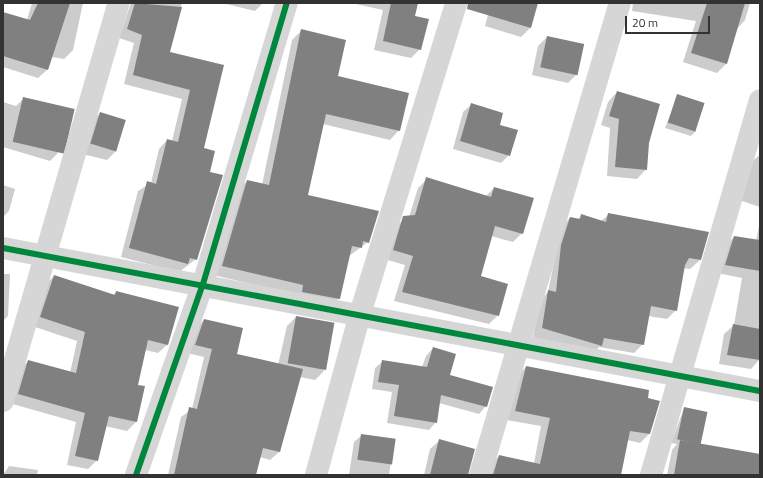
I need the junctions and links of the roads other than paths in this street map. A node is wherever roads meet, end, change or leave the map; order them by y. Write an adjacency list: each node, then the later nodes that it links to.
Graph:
1 (119, 3): 7 (street)
2 (287, 3): 8 (street)
3 (456, 3): 9 (street)
4 (620, 3): 10 (street)
5 (760, 101): 11 (street)
6 (3, 248): 7 (street)
7 (47, 256): 8 (street); 13 (street)
8 (203, 284): 9 (street); 14 (street)
9 (360, 314): 10 (street); 15 (street)
10 (516, 347): 11 (street); 16 (street)
11 (678, 376): 12 (street); 17 (street)
12 (760, 391)
13 (3, 401)
14 (136, 475)
15 (316, 475)
16 (480, 475)
17 (651, 475)

